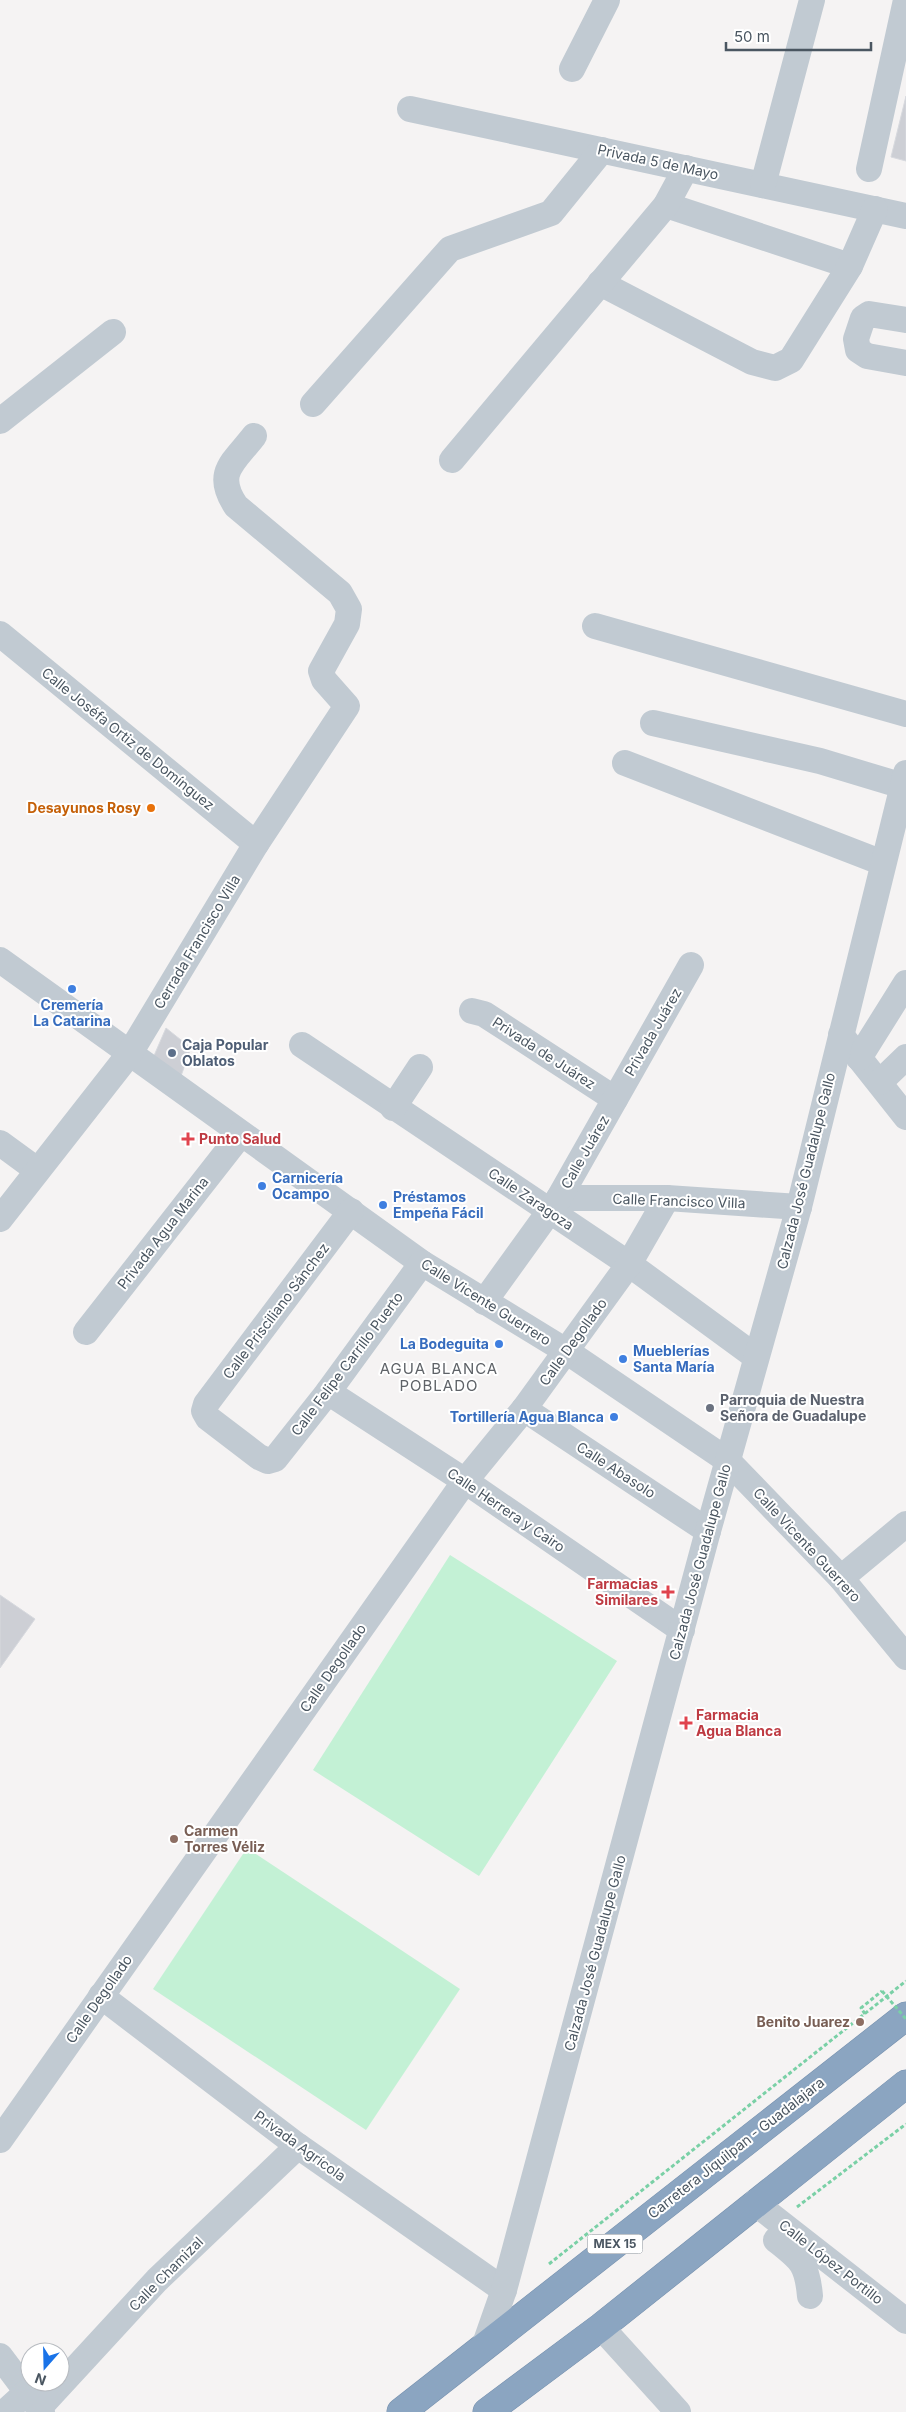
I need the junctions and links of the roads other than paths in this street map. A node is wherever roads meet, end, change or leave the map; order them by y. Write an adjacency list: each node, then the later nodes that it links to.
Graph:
1 (607, 0): 4 (street)
2 (812, 0): 9 (street)
3 (906, 0): 8 (street)
4 (572, 69)
5 (410, 108): 6 (street, Privada 5 de Mayo)
6 (602, 150): 7 (street, Privada 5 de Mayo); 18 (street)
7 (686, 168): 9 (street, Privada 5 de Mayo); 10 (street)
8 (869, 169)
9 (763, 185): 11 (street, Privada 5 de Mayo)
10 (666, 206): 13 (street); 14 (street)
11 (875, 209): 12 (street, Privada 5 de Mayo); 13 (street)
12 (906, 216)
13 (850, 266): 14 (street)
14 (600, 282): 21 (street)
15 (906, 320): 17 (street)
16 (113, 332): 19 (street)
17 (906, 363)
18 (314, 404)
19 (0, 421)
20 (254, 436): 28 (street, Cerrada Francisco Villa)
21 (452, 460)
22 (595, 626): 24 (street)
23 (0, 634): 28 (street, Calle Joséfa Ortiz de Domínguez)
24 (906, 714)
25 (653, 723): 27 (street)
26 (625, 763): 29 (street)
27 (904, 780): 29 (street, Calzada José Guadalupe Gallo)
28 (256, 844): 36 (street, Cerrada Francisco Villa)
29 (883, 863): 34 (street, Calzada José Guadalupe Gallo)
30 (0, 960): 36 (street, Calle Vicente Guerrero)
31 (692, 965): 41 (street, Privada Juárez)
32 (906, 983): 38 (street)
33 (472, 1011): 41 (street, Privada de Juárez)
34 (841, 1035): 38 (street); 49 (street, Calzada José Guadalupe Gallo)
35 (302, 1045): 42 (street, Calle Zaragoza)
36 (130, 1053): 44 (street, Calle Vicente Guerrero); 46 (street, Cerrada Francisco Villa)
37 (906, 1057): 40 (street)
38 (859, 1058): 40 (street)
39 (420, 1067): 42 (street)
40 (880, 1082): 43 (street)
41 (615, 1099): 48 (street, Calle Juárez)
42 (393, 1108): 48 (street, Calle Zaragoza)
43 (906, 1116)
44 (241, 1134): 50 (street, Calle Vicente Guerrero); 55 (street, Privada Agua Marina)
45 (0, 1143): 46 (street)
46 (37, 1170): 51 (street, Cerrada Francisco Villa)
47 (667, 1198): 48 (street, Calle Francisco Villa); 49 (street, Calle Francisco Villa); 53 (street, Calle Degollado)
48 (554, 1205): 53 (street, Calle Zaragoza); 54 (street, Calle Juárez)
49 (799, 1207): 57 (street, Calzada José Guadalupe Gallo)
50 (351, 1212): 52 (street, Calle Vicente Guerrero); 61 (street, Calle Prisciliano Sánchez)
51 (0, 1219)
52 (422, 1263): 54 (street, Calle Vicente Guerrero); 58 (street, Calle Felipe Carrillo Puerto)
53 (629, 1264): 56 (street, Calle Degollado); 57 (street, Calle Zaragoza)
54 (484, 1302): 56 (street, Calle Vicente Guerrero)
55 (86, 1332)
56 (566, 1351): 59 (street, Calle Degollado); 60 (street, Calle Vicente Guerrero)
57 (756, 1357): 60 (street, Calzada José Guadalupe Gallo)
58 (328, 1392): 61 (street, Calle Felipe Carrillo Puerto); 62 (street, Calle Herrera y Cairo)
59 (524, 1409): 62 (street, Calle Degollado); 64 (street, Calle Abasolo)
60 (727, 1460): 64 (street, Calzada José Guadalupe Gallo); 65 (street, Calle Vicente Guerrero)
61 (268, 1461)
62 (464, 1481): 66 (street, Calle Herrera y Cairo); 68 (street, Calle Degollado)
63 (906, 1524): 65 (street)
64 (708, 1531): 66 (street, Calzada José Guadalupe Gallo)
65 (841, 1578): 67 (street, Calle Vicente Guerrero)
66 (682, 1630): 74 (street, Calzada José Guadalupe Gallo)
67 (906, 1657)
68 (101, 1996): 71 (street, Calle Degollado); 72 (street, Privada Agrícola)
69 (906, 2017): 78 (highway, Carretera Jiquilpan - Guadalajara / MEX 15)
70 (906, 2084): 73 (highway)
71 (0, 2140)
72 (298, 2146): 74 (street, Privada Agrícola); 80 (street, Calle Chamizal)
73 (749, 2208): 75 (street); 76 (street, Calle López Portillo); 77 (highway)
74 (504, 2290): 78 (street, Calzada José Guadalupe Gallo)
75 (810, 2296)
76 (906, 2321)
77 (601, 2327): 83 (highway); 84 (street)
78 (484, 2347): 82 (highway, Carretera Jiquilpan - Guadalajara / MEX 15)
79 (0, 2356): 80 (street)
80 (36, 2404): 81 (street, Calle Chamizal)
81 (5, 2412)
82 (401, 2412)
83 (487, 2412)
84 (678, 2412)

